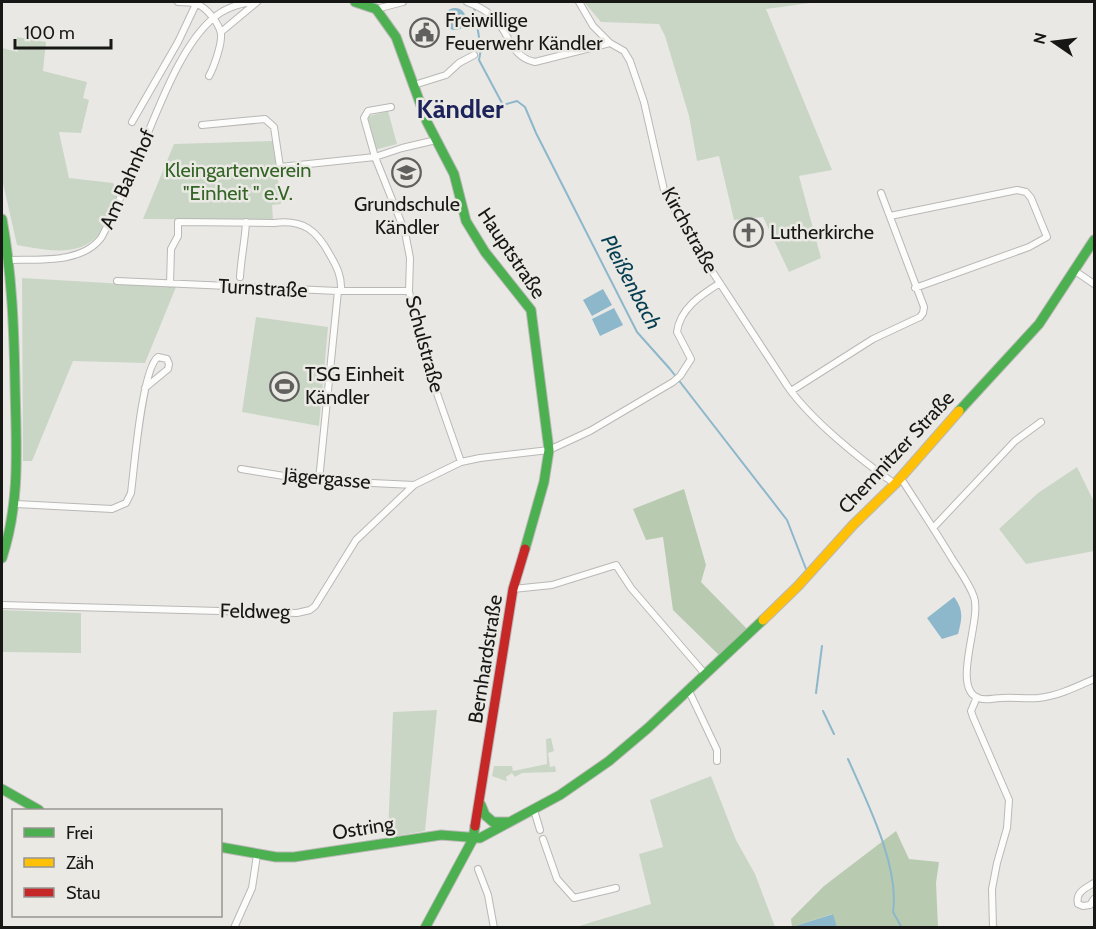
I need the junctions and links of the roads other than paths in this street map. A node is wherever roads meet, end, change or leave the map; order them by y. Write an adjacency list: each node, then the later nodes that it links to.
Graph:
1 (178, 2): 8 (street)
2 (250, 2): 10 (street)
3 (257, 2): 11 (street)
4 (355, 2): 9 (main road)
5 (403, 2): 9 (street)
6 (468, 2): 12 (street)
7 (579, 2): 12 (street, Kirchstraße)
8 (196, 4): 10 (street); 14 (street, Am Bahnhof)
9 (376, 9): 17 (main road, Hauptstraße)
10 (213, 18): 11 (street); 15 (street, Am Bahnhof)
11 (221, 32): 16 (street)
12 (610, 43): 32 (street, Kirchstraße)
13 (474, 55): 17 (street)
14 (167, 61): 15 (street); 19 (street, Am Bahnhof)
15 (179, 64): 28 (street, Am Bahnhof)
16 (209, 76)
17 (414, 85): 21 (main road, Hauptstraße)
18 (391, 107): 22 (street, Schulstraße)
19 (132, 122)
20 (202, 125): 22 (street)
21 (436, 140): 22 (street); 41 (main road, Hauptstraße)
22 (375, 157): 37 (street, Schulstraße)
23 (881, 193): 24 (street)
24 (890, 216): 35 (street); 35 (street)
25 (2, 219): 28 (main road)
26 (246, 222): 30 (street); 33 (street); 36 (street)
27 (1095, 240): 29 (main road, Chemnitzer Straße)
28 (9, 260): 47 (main road)
29 (1075, 271): 34 (street); 45 (main road, Chemnitzer Straße)
30 (240, 277)
31 (117, 281): 33 (street, Turnstraße)
32 (720, 283): 39 (street, Kirchstraße); 41 (street, Feldweg)
33 (170, 284): 36 (street, Turnstraße)
34 (1095, 284)
35 (915, 288): 39 (street)
36 (340, 291): 37 (street, Turnstraße); 44 (street)
37 (409, 291): 42 (street, Schulstraße)
38 (145, 388): 38 (street); 47 (street)
39 (791, 391): 45 (street, Kirchstraße)
40 (1041, 422): 48 (street)
41 (549, 450): 42 (street, Feldweg); 50 (main road, Hauptstraße)
42 (461, 462): 46 (street, Feldweg)
43 (240, 469): 44 (street, Jägergasse)
44 (319, 480): 46 (street, Jägergasse)
45 (897, 482): 48 (street, Kirchstraße); 52 (main road, Chemnitzer Straße)
46 (414, 485): 51 (street, Feldweg)
47 (16, 504): 49 (main road)
48 (933, 528): 55 (street, Kirchstraße)
49 (2, 558)
50 (513, 589): 52 (street, Bernhardstraße); 58 (main road, Bernhardstraße)
51 (2, 605)
52 (705, 674): 54 (main road, Chemnitzer Straße)
53 (1095, 679): 55 (street)
54 (688, 689): 56 (street); 60 (main road, Chemnitzer Straße)
55 (977, 697): 74 (street)
56 (717, 760)
57 (2, 789): 59 (main road)
58 (480, 803): 61 (main road); 64 (main road, Bernhardstraße)
59 (37, 809)
60 (534, 810): 61 (main road, Chemnitzer Straße); 62 (street)
61 (511, 822): 64 (main road, Chemnitzer Straße)
62 (540, 830)
63 (543, 838): 69 (street)
64 (474, 839): 66 (main road, Ostring); 72 (main road)
65 (222, 847): 66 (main road, Ostring)
66 (257, 855): 71 (street)
67 (478, 869): 73 (street)
68 (1095, 883): 70 (street)
69 (616, 888)
70 (1095, 899)
71 (234, 927)
72 (425, 927)
73 (494, 927)
74 (993, 927)

